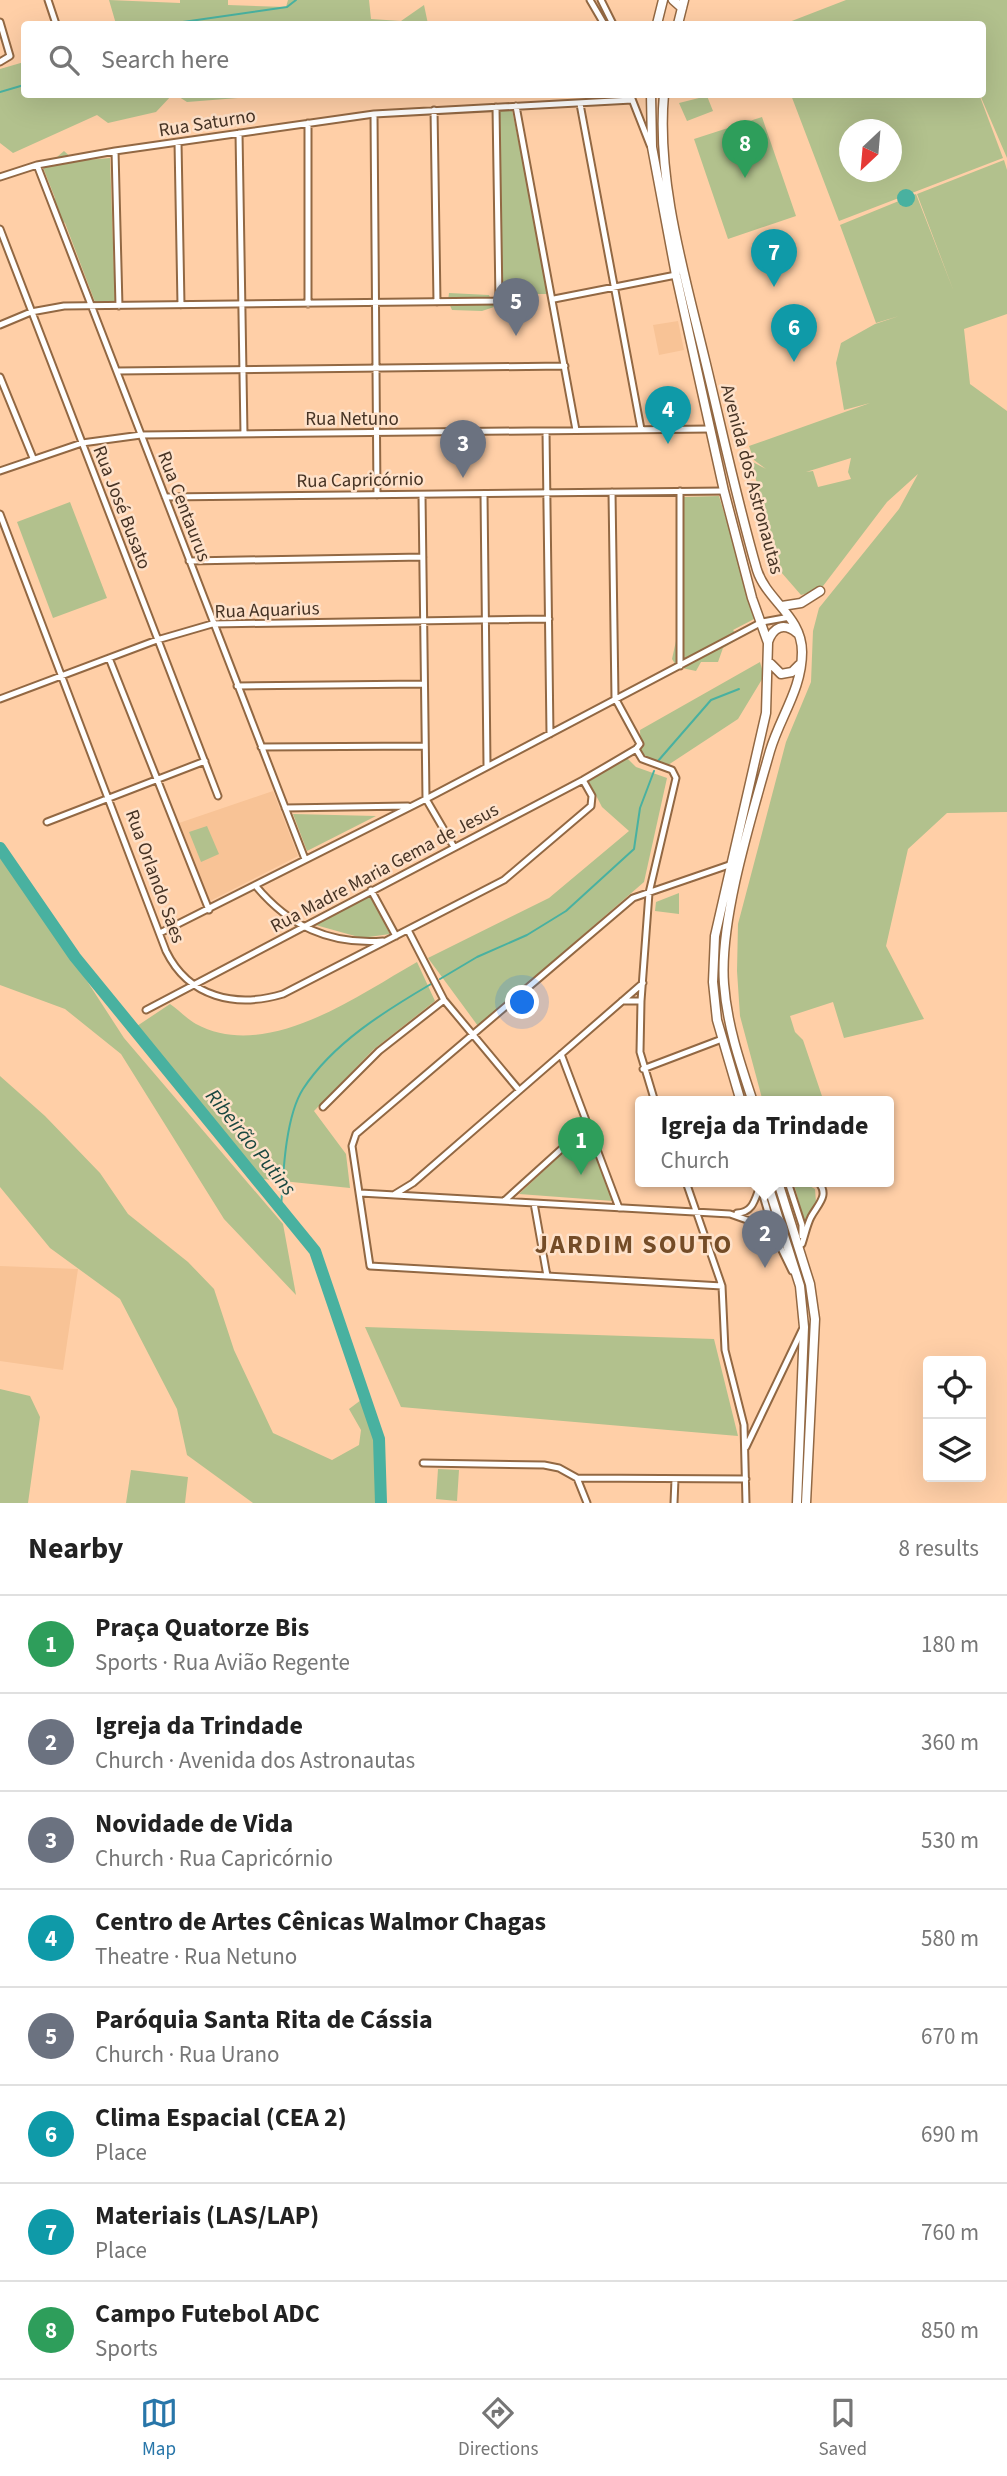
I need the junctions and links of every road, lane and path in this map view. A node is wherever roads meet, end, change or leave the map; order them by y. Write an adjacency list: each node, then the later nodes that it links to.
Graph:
1 (48, 0): 7 (street)
2 (590, 0): 8 (street)
3 (601, 0): 9 (street)
4 (663, 0): 10 (main road)
5 (673, 0): 6 (main road)
6 (683, 4): 11 (main road)
7 (55, 21)
8 (602, 21)
9 (611, 21)
10 (658, 21)
11 (679, 21)
12 (0, 22): 13 (street)
13 (0, 62)
14 (575, 98): 19 (street)
15 (618, 98): 19 (street, Rua Saturno)
16 (633, 98): 27 (street)
17 (651, 98): 27 (main road, Avenida dos Astronautas)
18 (664, 98): 71 (main road, Avenida dos Astronautas)
19 (577, 104): 20 (street, Rua Saturno); 33 (street)
20 (516, 106): 21 (street, Rua Saturno); 34 (street)
21 (496, 107): 22 (street, Rua Saturno); 36 (street)
22 (434, 110): 23 (street, Rua Saturno); 36 (street)
23 (374, 114): 24 (street, Rua Saturno); 35 (street)
24 (308, 123): 25 (street, Rua Saturno); 37 (street)
25 (239, 133): 26 (street, Rua Saturno); 39 (street)
26 (178, 142): 28 (street, Rua Saturno); 38 (street)
27 (652, 147): 32 (main road, Avenida dos Astronautas)
28 (115, 151): 29 (street, Rua Saturno); 41 (street)
29 (37, 164): 30 (street, Rua Saturno); 40 (street, Rua Centaurus)
30 (0, 177)
31 (0, 229): 42 (street, Rua José Busato)
32 (676, 275): 33 (street); 50 (main road, Avenida dos Astronautas)
33 (615, 289): 34 (street); 49 (street)
34 (554, 299): 44 (street)
35 (374, 302): 36 (street); 37 (street); 46 (street)
36 (437, 302)
37 (308, 304): 39 (street)
38 (181, 305): 39 (street); 41 (street)
39 (242, 305): 45 (street)
40 (90, 306): 41 (street); 42 (street); 47 (street, Rua Centaurus)
41 (119, 306)
42 (31, 312): 43 (street); 56 (street, Rua José Busato)
43 (0, 325)
44 (565, 366): 46 (street); 51 (street)
45 (243, 369): 46 (street); 47 (street); 53 (street)
46 (375, 370): 54 (street)
47 (117, 371): 55 (street, Rua Centaurus)
48 (0, 377): 57 (street)
49 (641, 429): 50 (street, Rua Netuno); 51 (street, Rua Netuno)
50 (710, 429): 60 (main road, Avenida dos Astronautas)
51 (576, 430): 52 (street, Rua Netuno)
52 (546, 431): 54 (street, Rua Netuno); 62 (street)
53 (244, 434): 54 (street, Rua Netuno); 55 (street, Rua Netuno)
54 (376, 434): 64 (street)
55 (141, 435): 56 (street, Rua Netuno); 66 (street, Rua Centaurus)
56 (82, 443): 57 (street, Rua Netuno); 79 (street, Rua José Busato)
57 (33, 458): 58 (street, Rua Netuno)
58 (0, 471)
59 (680, 491): 60 (street, Rua Capricórnio); 61 (street, Rua Capricórnio); 84 (street)
60 (724, 491): 76 (main road, Avenida dos Astronautas)
61 (612, 492): 62 (street, Rua Capricórnio); 88 (street)
62 (547, 493): 63 (street, Rua Capricórnio); 73 (street)
63 (484, 494): 65 (street, Rua Capricórnio); 74 (street)
64 (377, 495): 65 (street, Rua Capricórnio); 66 (street, Rua Capricórnio)
65 (422, 495): 68 (street)
66 (165, 497): 69 (street, Rua Centaurus)
67 (0, 514): 85 (street, Rua Orlando Saes)
68 (423, 557): 69 (street); 75 (street)
69 (189, 561): 77 (street, Rua Centaurus)
70 (820, 591): 71 (main road)
71 (782, 606): 72 (main road, Avenida dos Astronautas)
72 (790, 617): 76 (street); 78 (main road, Avenida dos Astronautas)
73 (548, 619): 74 (street, Rua Aquarius); 90 (street)
74 (485, 620): 75 (street, Rua Aquarius); 95 (street)
75 (423, 621): 77 (street, Rua Aquarius); 86 (street)
76 (762, 622): 80 (main road, Avenida dos Astronautas); 84 (street)
77 (212, 625): 79 (street, Rua Aquarius); 87 (street, Rua Centaurus)
78 (800, 638): 80 (main road); 83 (main road, Avenida dos Astronautas)
79 (158, 640): 82 (street, Rua Aquarius); 94 (street, Rua José Busato)
80 (768, 643): 81 (main road, Avenida dos Astronautas)
81 (770, 657): 83 (main road); 108 (main road, Avenida dos Astronautas)
82 (109, 658): 85 (street, Rua Aquarius); 96 (street)
83 (800, 664): 133 (main road, Avenida dos Astronautas)
84 (680, 666): 88 (street)
85 (62, 676): 89 (street, Rua Aquarius); 99 (street, Rua Orlando Saes)
86 (424, 684): 87 (street); 91 (street)
87 (237, 686): 92 (street, Rua Centaurus)
88 (615, 698): 90 (street); 93 (street)
89 (0, 699)
90 (550, 734): 95 (street)
91 (424, 746): 92 (street); 100 (street)
92 (261, 747): 103 (street, Rua Centaurus)
93 (636, 749): 97 (street, Rua Madre Maria Gema de Jesus); 111 (street)
94 (205, 761): 96 (street); 98 (street, Rua José Busato)
95 (487, 765): 100 (street)
96 (157, 778): 99 (street); 112 (street)
97 (583, 780): 106 (street, Rua Madre Maria Gema de Jesus); 114 (street, Rua Orlando Saes)
98 (218, 796)
99 (109, 797): 105 (street); 115 (street, Rua Orlando Saes)
100 (426, 799): 101 (street); 106 (street)
101 (413, 806): 102 (street); 104 (street)
102 (387, 807): 103 (street); 104 (street)
103 (285, 808): 107 (street, Rua Centaurus)
104 (387, 819): 107 (street)
105 (47, 822)
106 (454, 847): 110 (street, Rua Madre Maria Gema de Jesus)
107 (305, 859): 109 (street)
108 (732, 864): 111 (street); 127 (main road, Avenida dos Astronautas)
109 (255, 885): 112 (street); 113 (street)
110 (371, 890): 113 (street, Rua Madre Maria Gema de Jesus); 116 (street)
111 (649, 893): 120 (street); 126 (street)
112 (209, 909): 115 (street)
113 (303, 928): 118 (street); 121 (street, Rua Madre Maria Gema de Jesus)
114 (408, 930): 116 (street, Rua Orlando Saes); 122 (street)
115 (160, 933): 121 (street, Rua Orlando Saes)
116 (396, 936): 117 (street, Rua Orlando Saes)
117 (386, 941): 118 (street); 119 (street, Rua Orlando Saes)
118 (350, 942): 119 (street)
119 (352, 959): 121 (street, Rua Orlando Saes)
120 (643, 983): 123 (street); 124 (street)
121 (194, 985): 125 (street, Rua Madre Maria Gema de Jesus)
122 (444, 1000): 126 (street); 134 (street)
123 (641, 1001): 124 (street); 129 (street)
124 (619, 1002): 128 (street)
125 (146, 1010)
126 (472, 1035): 130 (street); 144 (street)
127 (722, 1039): 129 (street); 132 (main road, Avenida dos Astronautas)
128 (561, 1054): 130 (street); 135 (street)
129 (643, 1069): 131 (street)
130 (519, 1090): 136 (street)
131 (653, 1096)
132 (739, 1096)
133 (751, 1096)
134 (323, 1107)
135 (588, 1125): 147 (street); 149 (street)
136 (413, 1183): 145 (street); 146 (street)
137 (688, 1187): 150 (street)
138 (760, 1187): 151 (street)
139 (763, 1187): 152 (street)
140 (763, 1187): 154 (main road)
141 (780, 1187): 153 (main road)
142 (790, 1187): 153 (street)
143 (822, 1187): 153 (street)
144 (360, 1193): 145 (street); 155 (street)
145 (393, 1195): 146 (street)
146 (417, 1196): 147 (street)
147 (504, 1201): 148 (street)
148 (534, 1203): 149 (street); 155 (street)
149 (619, 1208): 150 (street)
150 (697, 1212): 151 (street); 156 (street)
151 (730, 1214): 152 (street)
152 (775, 1236): 154 (street)
153 (800, 1245): 154 (street); 169 (main road)
154 (784, 1247): 157 (main road)
155 (547, 1276): 156 (street)
156 (722, 1286): 160 (street)
157 (804, 1326): 158 (main road); 159 (street)
158 (803, 1368): 159 (street); 168 (main road)
159 (783, 1374): 160 (street)
160 (745, 1450): 164 (street)
161 (423, 1463): 162 (street)
162 (577, 1478): 163 (street); 165 (street)
163 (674, 1479): 164 (street); 166 (street)
164 (746, 1479): 167 (street)
165 (587, 1503)
166 (674, 1503)
167 (746, 1503)
168 (797, 1503)
169 (806, 1503)

